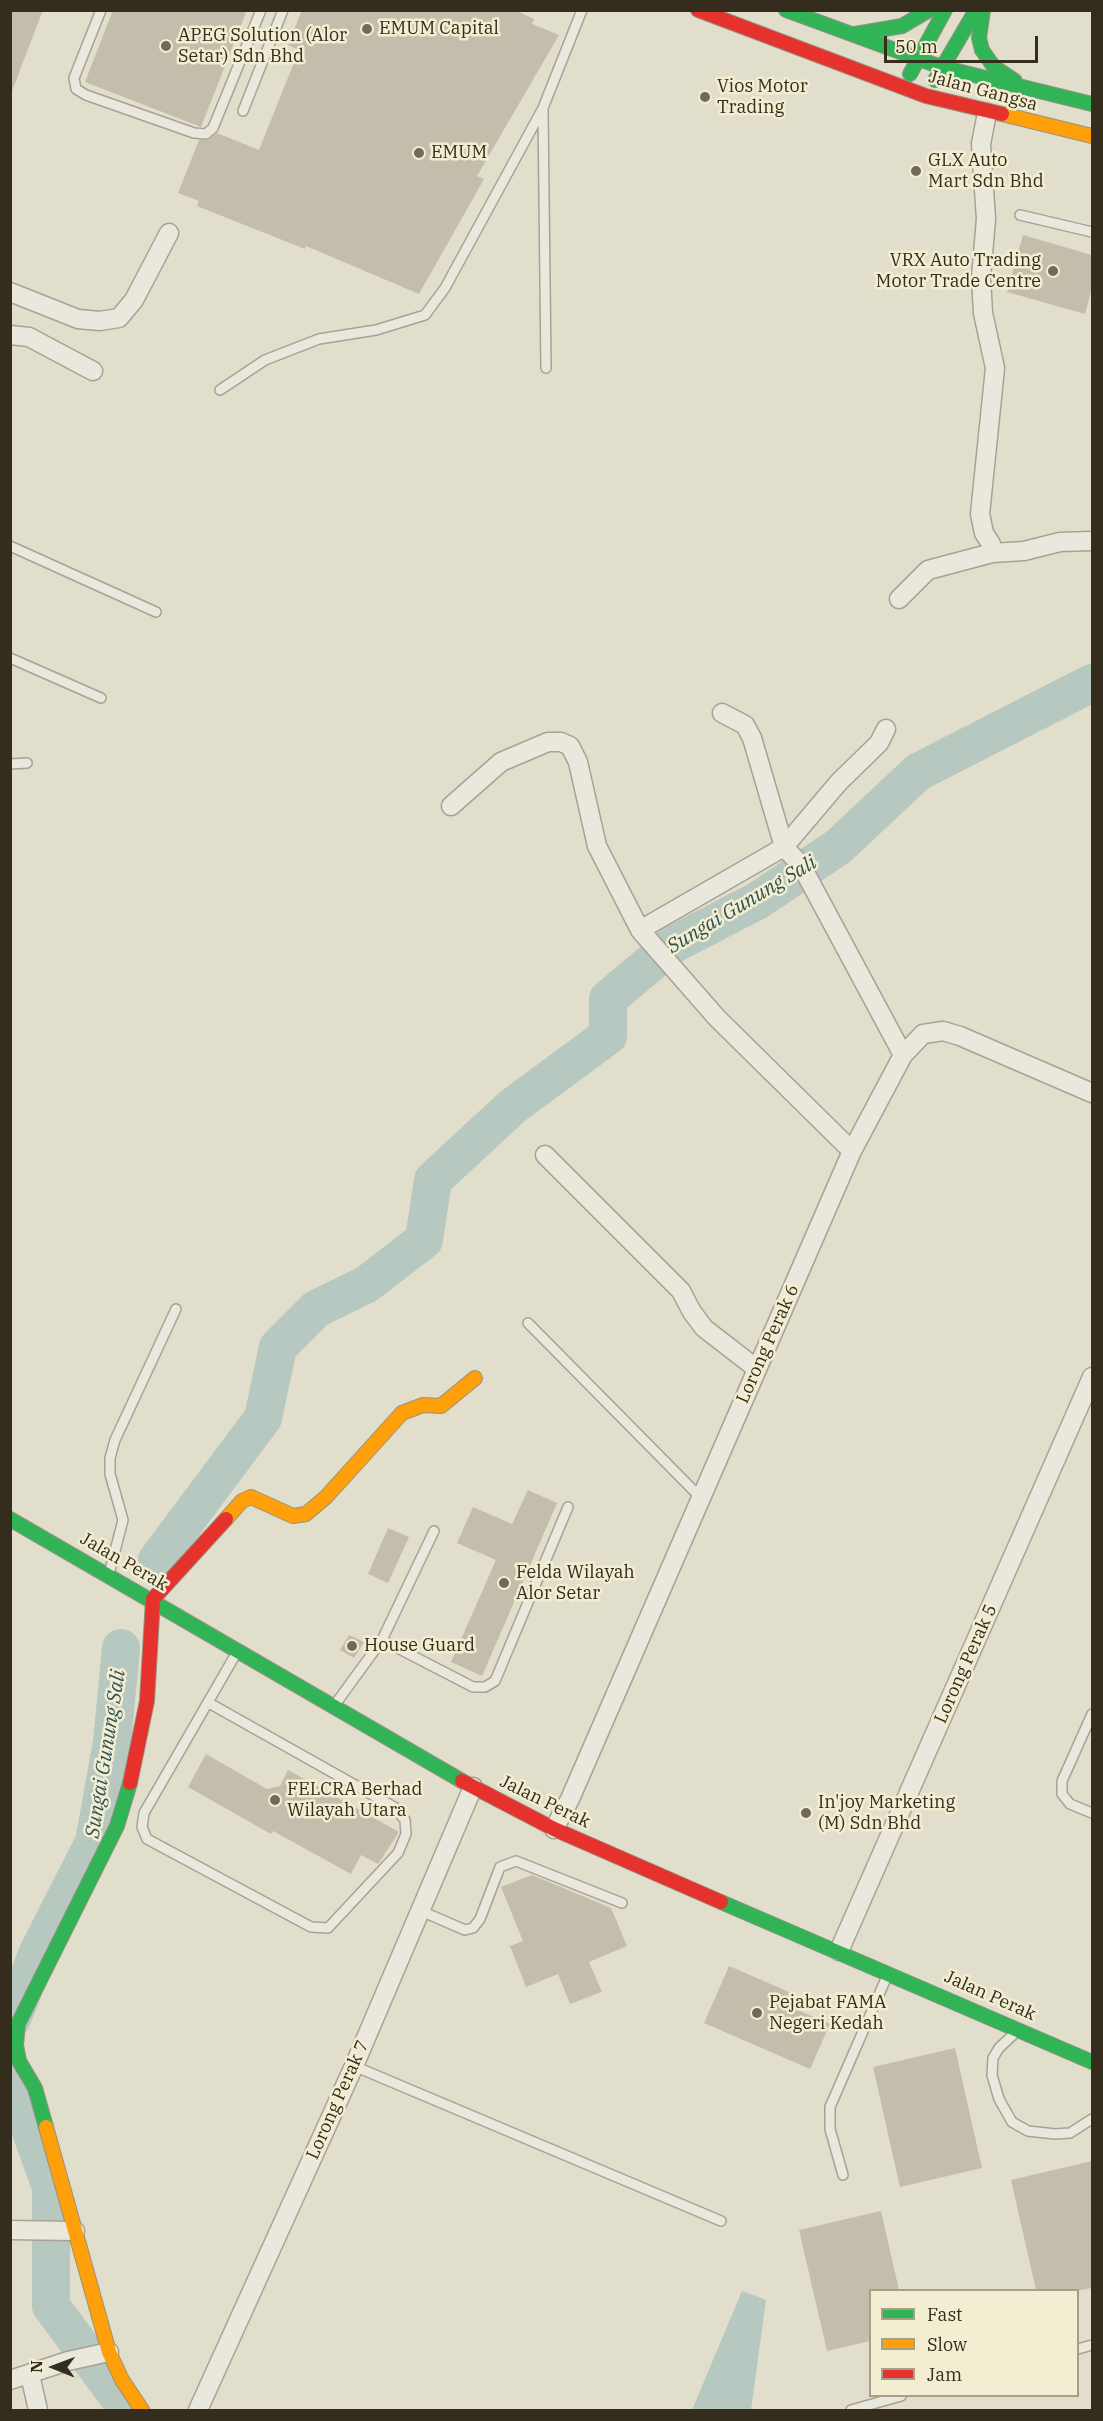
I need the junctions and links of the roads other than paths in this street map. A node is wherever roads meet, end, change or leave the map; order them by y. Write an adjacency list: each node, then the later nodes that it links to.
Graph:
1 (101, 10): 2 (lane)
2 (261, 10)
3 (283, 10): 19 (lane)
4 (582, 10): 18 (lane)
5 (698, 10): 14 (street, Jalan Gangsa)
6 (786, 10): 11 (street, Jalan Gangsa)
7 (929, 10): 11 (street)
8 (945, 10): 12 (street)
9 (976, 10): 13 (street)
10 (983, 10): 15 (street)
11 (851, 35): 12 (street, Jalan Gangsa)
12 (917, 59): 13 (street, Jalan Gangsa); 14 (street)
13 (941, 67): 15 (street, Jalan Gangsa); 16 (street)
14 (904, 87): 16 (street, Jalan Gangsa)
15 (1029, 89): 17 (street, Jalan Gangsa)
16 (926, 96): 20 (street, Jalan Gangsa)
17 (1092, 104)
18 (543, 108): 27 (lane); 29 (lane)
19 (243, 111)
20 (987, 113): 21 (street, Jalan Gangsa); 32 (street)
21 (1092, 136)
22 (1020, 215): 23 (lane)
23 (1092, 232)
24 (169, 234): 25 (street)
25 (10, 292)
26 (10, 335): 28 (street)
27 (546, 368)
28 (93, 371)
29 (220, 390)
30 (1092, 541): 32 (street)
31 (10, 546): 34 (lane)
32 (992, 554): 33 (street)
33 (899, 600)
34 (156, 612)
35 (10, 658): 36 (lane)
36 (101, 698)
37 (722, 713): 42 (street)
38 (886, 729): 42 (street)
39 (27, 763): 40 (lane)
40 (10, 764)
41 (452, 806): 43 (street)
42 (784, 847): 43 (street); 44 (street)
43 (640, 930): 46 (street)
44 (903, 1055): 45 (street, Lorong Perak 6); 46 (street, Lorong Perak 6)
45 (1092, 1093)
46 (852, 1151): 50 (street, Lorong Perak 6)
47 (545, 1155): 50 (street)
48 (176, 1309): 57 (lane)
49 (528, 1323): 53 (lane)
50 (757, 1369): 53 (street, Lorong Perak 6)
51 (1092, 1377): 69 (street, Lorong Perak 5)
52 (475, 1378): 58 (street)
53 (700, 1497): 66 (street, Lorong Perak 6)
54 (568, 1507): 59 (lane)
55 (10, 1519): 57 (street, Jalan Perak)
56 (434, 1531): 59 (lane)
57 (109, 1574): 58 (street, Jalan Perak)
58 (153, 1599): 60 (street, Jalan Perak); 78 (street)
59 (382, 1640): 62 (lane)
60 (238, 1649): 61 (lane); 62 (street, Jalan Perak)
61 (209, 1703): 61 (lane)
62 (334, 1706): 64 (street, Jalan Perak)
63 (1092, 1714): 65 (lane)
64 (473, 1787): 66 (street, Jalan Perak); 68 (street, Lorong Perak 7)
65 (1092, 1813)
66 (554, 1828): 69 (street, Jalan Perak)
67 (622, 1904): 68 (lane)
68 (420, 1911): 73 (street, Lorong Perak 7)
69 (839, 1951): 70 (street, Jalan Perak)
70 (889, 1972): 71 (street, Jalan Perak); 75 (lane)
71 (1019, 2029): 72 (street, Jalan Perak); 74 (lane)
72 (1092, 2062)
73 (354, 2066): 76 (lane); 85 (street, Lorong Perak 7)
74 (1092, 2119)
75 (843, 2175)
76 (721, 2221)
77 (10, 2230): 78 (street)
78 (59, 2231): 79 (street)
79 (104, 2352): 80 (street); 84 (street)
80 (30, 2375): 81 (street); 83 (street)
81 (10, 2380)
82 (897, 2397): 86 (lane)
83 (38, 2410)
84 (142, 2410)
85 (198, 2410)
86 (851, 2410)

